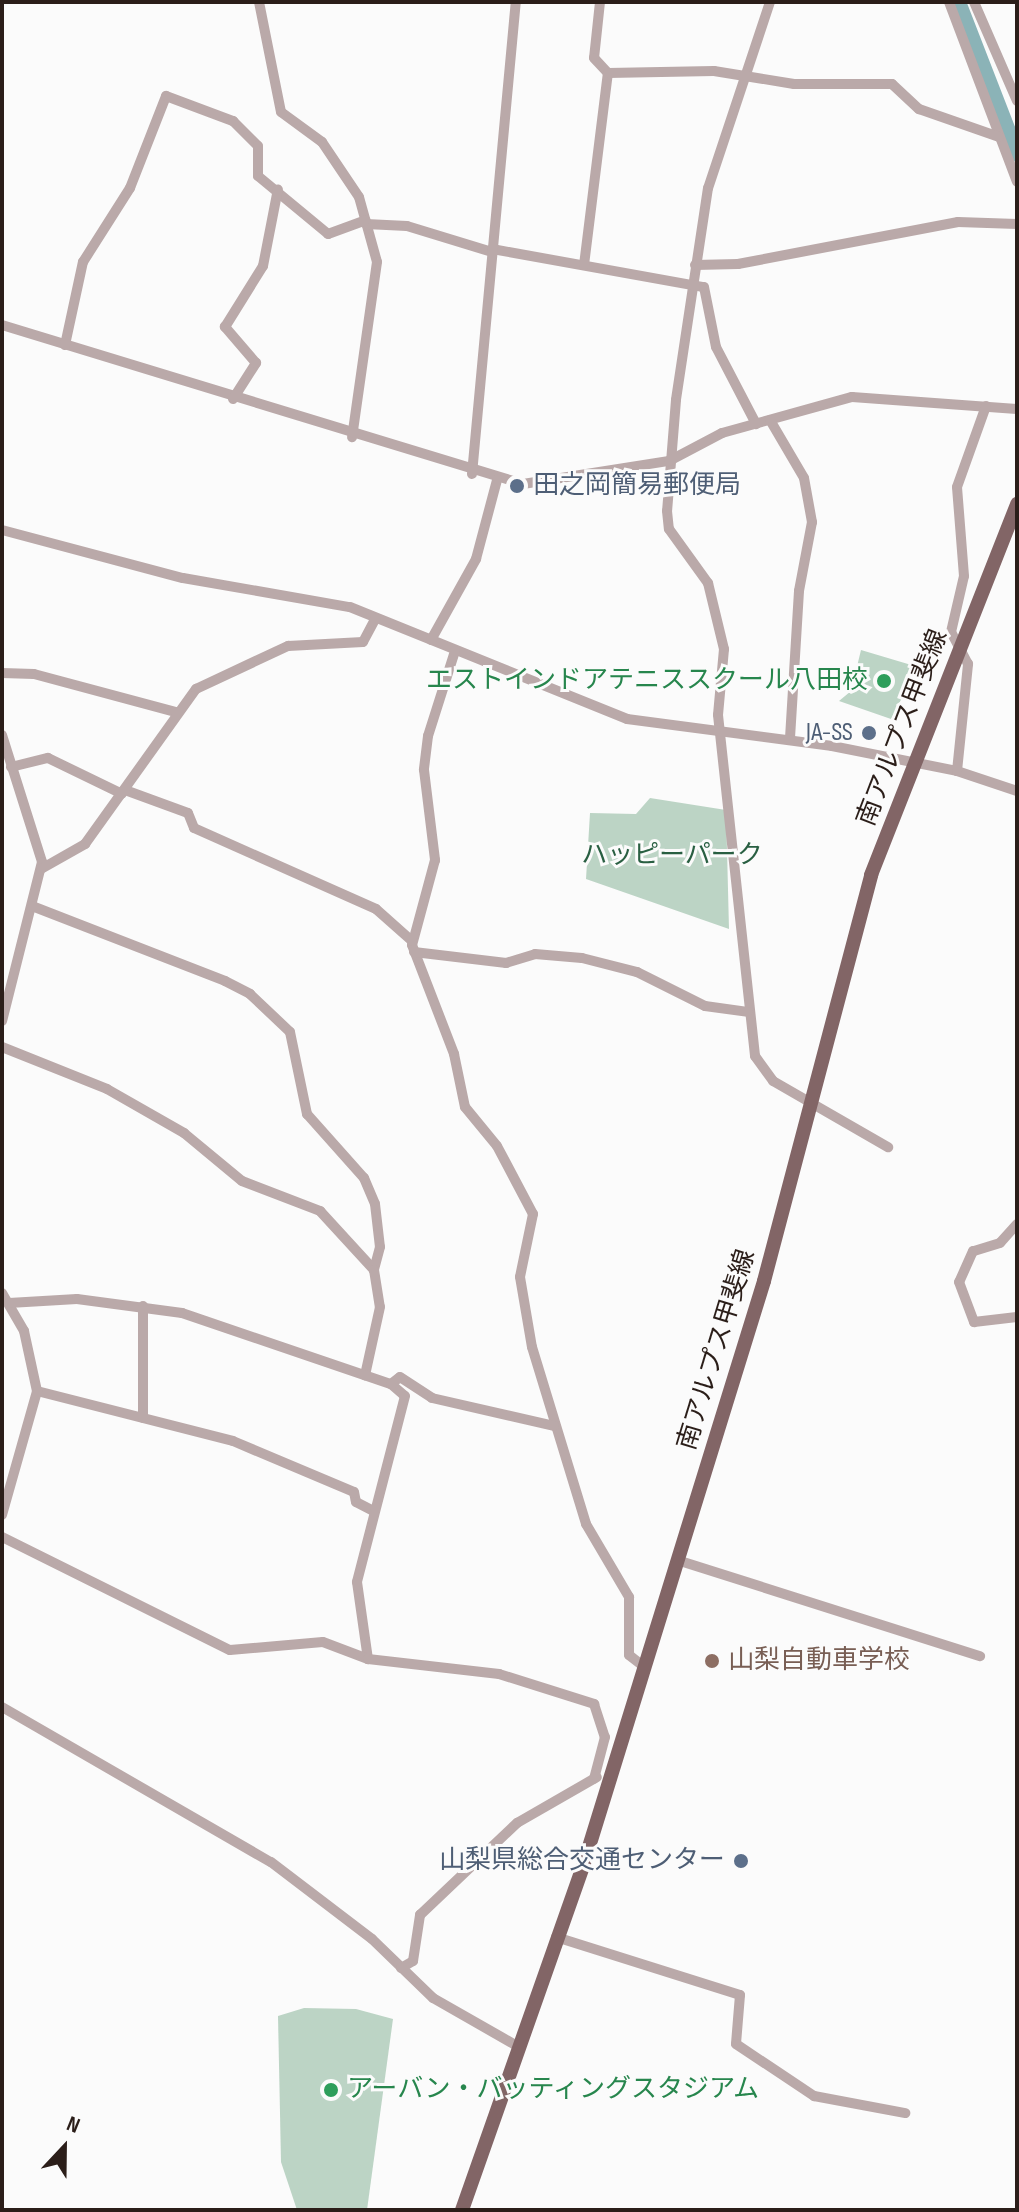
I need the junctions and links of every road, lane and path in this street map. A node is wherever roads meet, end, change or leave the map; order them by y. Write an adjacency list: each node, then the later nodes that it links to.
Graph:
1 (259, 2): 13 (street)
2 (516, 2): 15 (street)
3 (600, 2): 7 (street)
4 (770, 2): 8 (street)
5 (949, 2): 10 (street)
6 (974, 2): 9 (street)
7 (608, 73): 8 (street); 16 (street)
8 (751, 75): 10 (street); 17 (street)
9 (1017, 101)
10 (999, 137): 11 (street)
11 (1017, 182)
12 (278, 189): 13 (street); 20 (street); 21 (street)
13 (366, 222): 15 (street); 26 (street)
14 (1017, 224): 17 (street)
15 (492, 251): 16 (street); 28 (street)
16 (584, 265): 18 (street)
17 (695, 265): 18 (street)
18 (692, 285): 25 (street); 27 (street)
19 (2, 325): 20 (street)
20 (65, 345): 21 (street)
21 (233, 399): 26 (street)
22 (986, 406): 23 (street); 24 (street); 34 (street)
23 (1017, 409)
24 (770, 420): 25 (street); 40 (street)
25 (756, 424): 27 (street)
26 (352, 437): 28 (street)
27 (674, 459): 29 (street); 38 (street)
28 (472, 474): 29 (street)
29 (497, 480): 33 (street)
30 (1017, 504): 34 (main road, 南アルプス甲斐線)
31 (2, 530): 32 (street)
32 (376, 618): 33 (street); 37 (street)
33 (431, 640): 35 (street)
34 (959, 650): 41 (main road, 南アルプス甲斐線); 43 (street)
35 (455, 651): 38 (street); 48 (street)
36 (2, 673): 37 (street)
37 (176, 712): 45 (street)
38 (722, 731): 40 (street); 50 (street)
39 (2, 735): 42 (street)
40 (790, 739): 41 (street)
41 (910, 765): 43 (street); 53 (main road, 南アルプス甲斐線)
42 (11, 767): 45 (street); 46 (street)
43 (957, 771): 44 (street)
44 (1017, 791)
45 (124, 792): 46 (street); 48 (street)
46 (41, 869): 47 (street)
47 (32, 906): 49 (street); 56 (street)
48 (413, 946): 50 (street); 64 (street)
49 (7, 986): 51 (street)
50 (748, 1012): 53 (street)
51 (2, 1021)
52 (2, 1047): 56 (street)
53 (811, 1104): 54 (street); 68 (main road, 南アルプス甲斐線)
54 (888, 1147)
55 (1017, 1224): 59 (street)
56 (374, 1270): 60 (street)
57 (5, 1298): 58 (street); 62 (street)
58 (143, 1306): 60 (street); 63 (street)
59 (1017, 1317)
60 (365, 1375): 61 (street)
61 (391, 1384): 64 (street); 65 (street)
62 (37, 1391): 63 (street); 66 (street)
63 (143, 1418): 65 (street)
64 (554, 1426): 71 (street)
65 (372, 1510): 70 (street)
66 (2, 1515)
67 (2, 1537): 70 (street)
68 (677, 1560): 69 (street); 71 (main road, 南アルプス甲斐線)
69 (980, 1656)
70 (368, 1659): 73 (street)
71 (643, 1666): 74 (main road, 南アルプス甲斐線)
72 (2, 1707): 78 (street)
73 (605, 1737): 74 (street); 76 (street)
74 (623, 1737): 75 (main road, 南アルプス甲斐線)
75 (613, 1769): 76 (street); 77 (main road, 南アルプス甲斐線)
76 (594, 1779): 78 (street)
77 (556, 1937): 79 (main road, 南アルプス甲斐線); 80 (street)
78 (401, 1968): 79 (street)
79 (519, 2047): 81 (main road, 南アルプス甲斐線)
80 (905, 2113)
81 (462, 2210)

